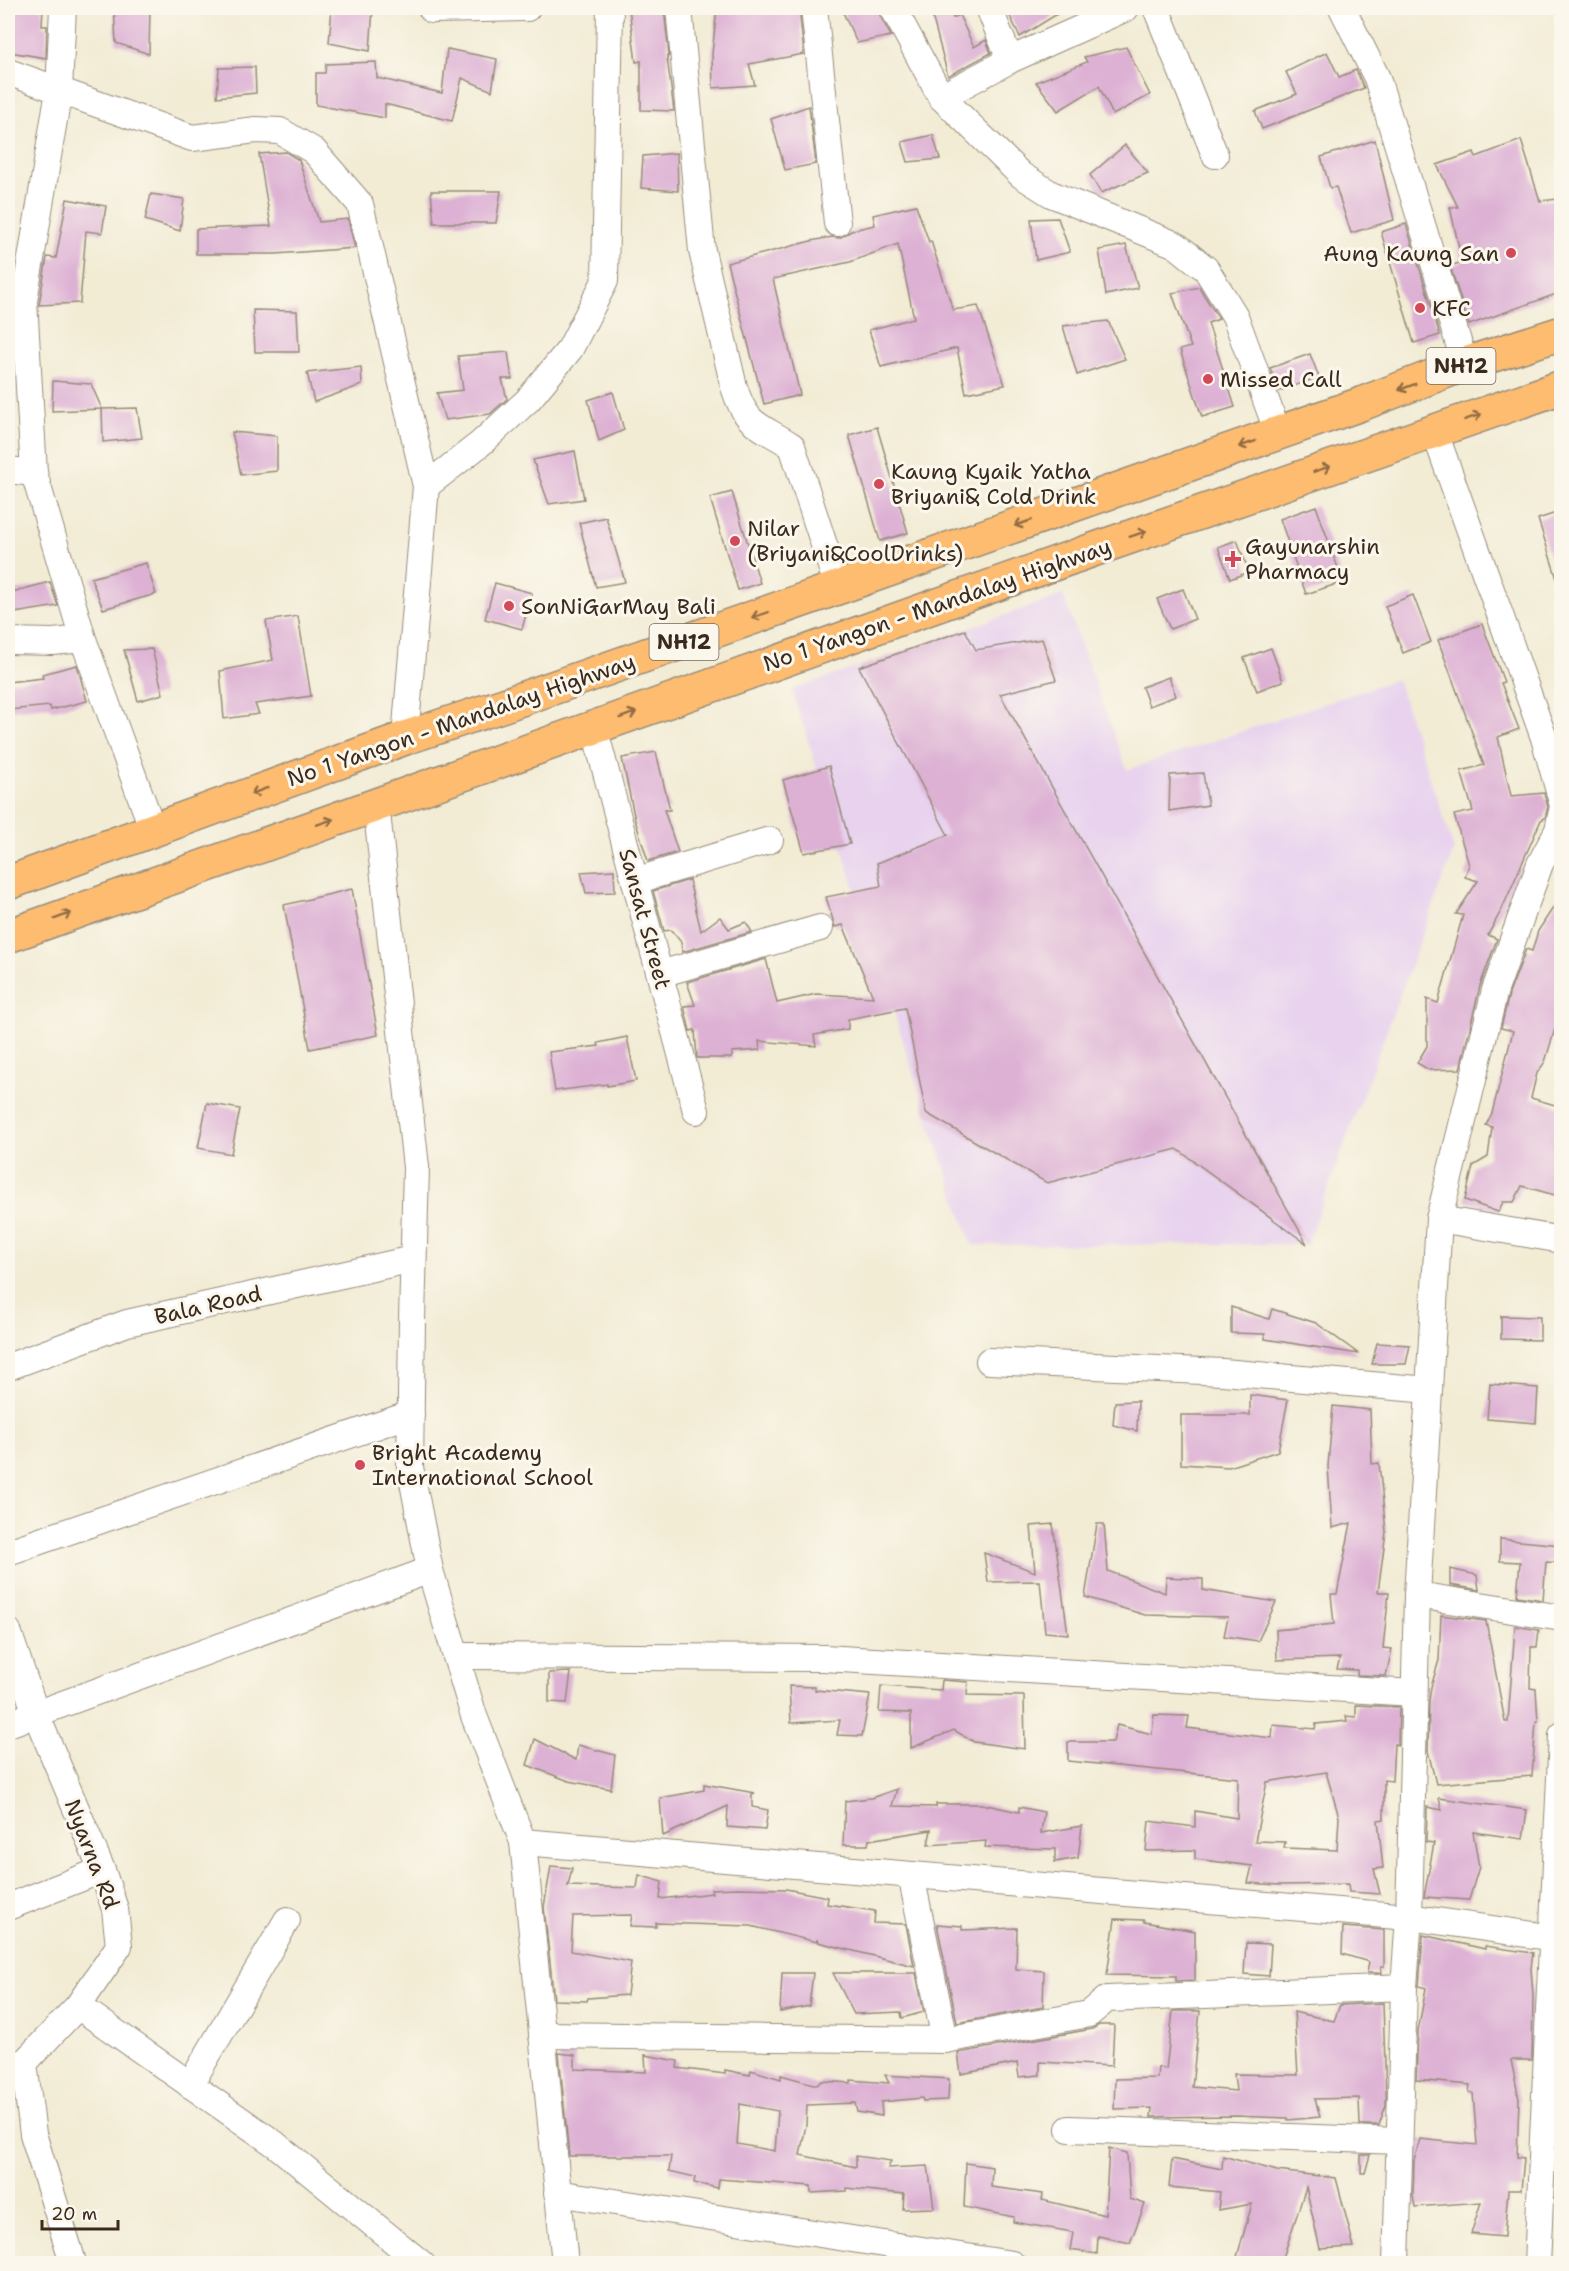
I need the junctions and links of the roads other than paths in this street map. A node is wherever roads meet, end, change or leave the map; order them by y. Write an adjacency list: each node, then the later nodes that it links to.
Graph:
1 (63, 8): 14 (street)
2 (526, 8): 11 (street)
3 (610, 8): 27 (street)
4 (679, 8): 30 (street)
5 (814, 8): 17 (street)
6 (892, 8): 15 (street)
7 (989, 8): 12 (street)
8 (1126, 8): 12 (street)
9 (1155, 8): 16 (street)
10 (1342, 8): 19 (street)
11 (432, 10)
12 (1010, 60): 15 (street)
13 (8, 72): 14 (street)
14 (60, 90): 26 (street); 27 (street)
15 (941, 97): 23 (street)
16 (1215, 155)
17 (837, 223)
18 (1562, 333): 19 (highway, No 1 Yangon - Mandalay Highway / NH12)
19 (1466, 364): 21 (highway, No 1 Yangon - Mandalay Highway / NH12, one-way to 21)
20 (1562, 387): 22 (highway, No 1 Yangon - Mandalay Highway / NH12, one-way to 20)
21 (1361, 404): 23 (highway, No 1 Yangon - Mandalay Highway / NH12); 24 (highway)
22 (1434, 430): 24 (highway, No 1 Yangon - Mandalay Highway / NH12); 37 (street)
23 (1278, 433): 28 (highway, No 1 Yangon - Mandalay Highway / NH12, one-way to 28)
24 (1378, 450): 29 (highway, No 1 Yangon - Mandalay Highway / NH12, one-way to 24)
25 (8, 470): 26 (street)
26 (34, 472): 32 (street)
27 (426, 486): 38 (street)
28 (1089, 500): 29 (highway); 30 (highway, No 1 Yangon - Mandalay Highway / NH12, one-way to 30)
29 (1104, 546): 34 (highway, No 1 Yangon - Mandalay Highway / NH12)
30 (838, 588): 31 (highway, No 1 Yangon - Mandalay Highway / NH12)
31 (792, 603): 34 (highway); 35 (highway, No 1 Yangon - Mandalay Highway / NH12, one-way to 35)
32 (82, 639): 33 (street); 44 (street)
33 (8, 641)
34 (806, 652): 36 (highway, No 1 Yangon - Mandalay Highway / NH12, one-way to 34)
35 (504, 705): 38 (highway, No 1 Yangon - Mandalay Highway / NH12); 39 (highway)
36 (594, 727): 39 (highway, No 1 Yangon - Mandalay Highway / NH12); 47 (street, Sansat Street)
37 (1553, 735): 40 (street)
38 (405, 738): 43 (highway, No 1 Yangon - Mandalay Highway / NH12, one-way to 43)
39 (519, 753): 41 (highway, No 1 Yangon - Mandalay Highway / NH12)
40 (1562, 802)
41 (376, 804): 46 (highway, No 1 Yangon - Mandalay Highway / NH12, one-way to 41); 55 (street)
42 (1562, 811): 53 (street)
43 (194, 815): 44 (highway, No 1 Yangon - Mandalay Highway / NH12); 46 (highway)
44 (153, 830): 48 (highway, No 1 Yangon - Mandalay Highway / NH12)
45 (770, 840): 47 (street)
46 (210, 862): 50 (highway, No 1 Yangon - Mandalay Highway / NH12, one-way to 46)
47 (635, 881): 51 (street, Sansat Street)
48 (8, 883)
49 (820, 928): 51 (street)
50 (8, 936)
51 (660, 974): 52 (street, Sansat Street)
52 (696, 1111)
53 (1439, 1219): 54 (street); 58 (street)
54 (1562, 1240)
55 (413, 1259): 57 (street, Bala Road); 59 (street)
56 (989, 1361): 58 (street)
57 (8, 1367)
58 (1429, 1390): 62 (street)
59 (411, 1414): 60 (street); 61 (street)
60 (8, 1552)
61 (430, 1570): 65 (street); 67 (street)
62 (1417, 1595): 63 (street); 66 (street)
63 (1562, 1618)
64 (8, 1631): 67 (street, Nyarna Rd)
65 (456, 1656): 66 (street); 70 (street)
66 (1414, 1693): 74 (street)
67 (36, 1714): 68 (street); 71 (street, Nyarna Rd)
68 (8, 1724)
69 (1562, 1735): 76 (street)
70 (523, 1842): 72 (street); 79 (street)
71 (102, 1870): 73 (street); 78 (street, Nyarna Rd)
72 (911, 1875): 74 (street); 80 (street)
73 (8, 1907)
74 (1409, 1917): 76 (street); 77 (street)
75 (287, 1920): 81 (street)
76 (1557, 1938): 91 (street)
77 (1404, 1987): 80 (street); 83 (street)
78 (78, 2006): 81 (street); 86 (street, Nyarna Rd)
79 (542, 2035): 80 (street); 84 (street)
80 (945, 2040)
81 (190, 2085): 87 (street)
82 (1069, 2129): 83 (street)
83 (1399, 2141): 90 (street)
84 (557, 2193): 85 (street); 88 (street)
85 (910, 2256): 89 (street)
86 (71, 2264)
87 (422, 2264)
88 (565, 2264)
89 (1012, 2264)
90 (1396, 2264)
91 (1536, 2264)

